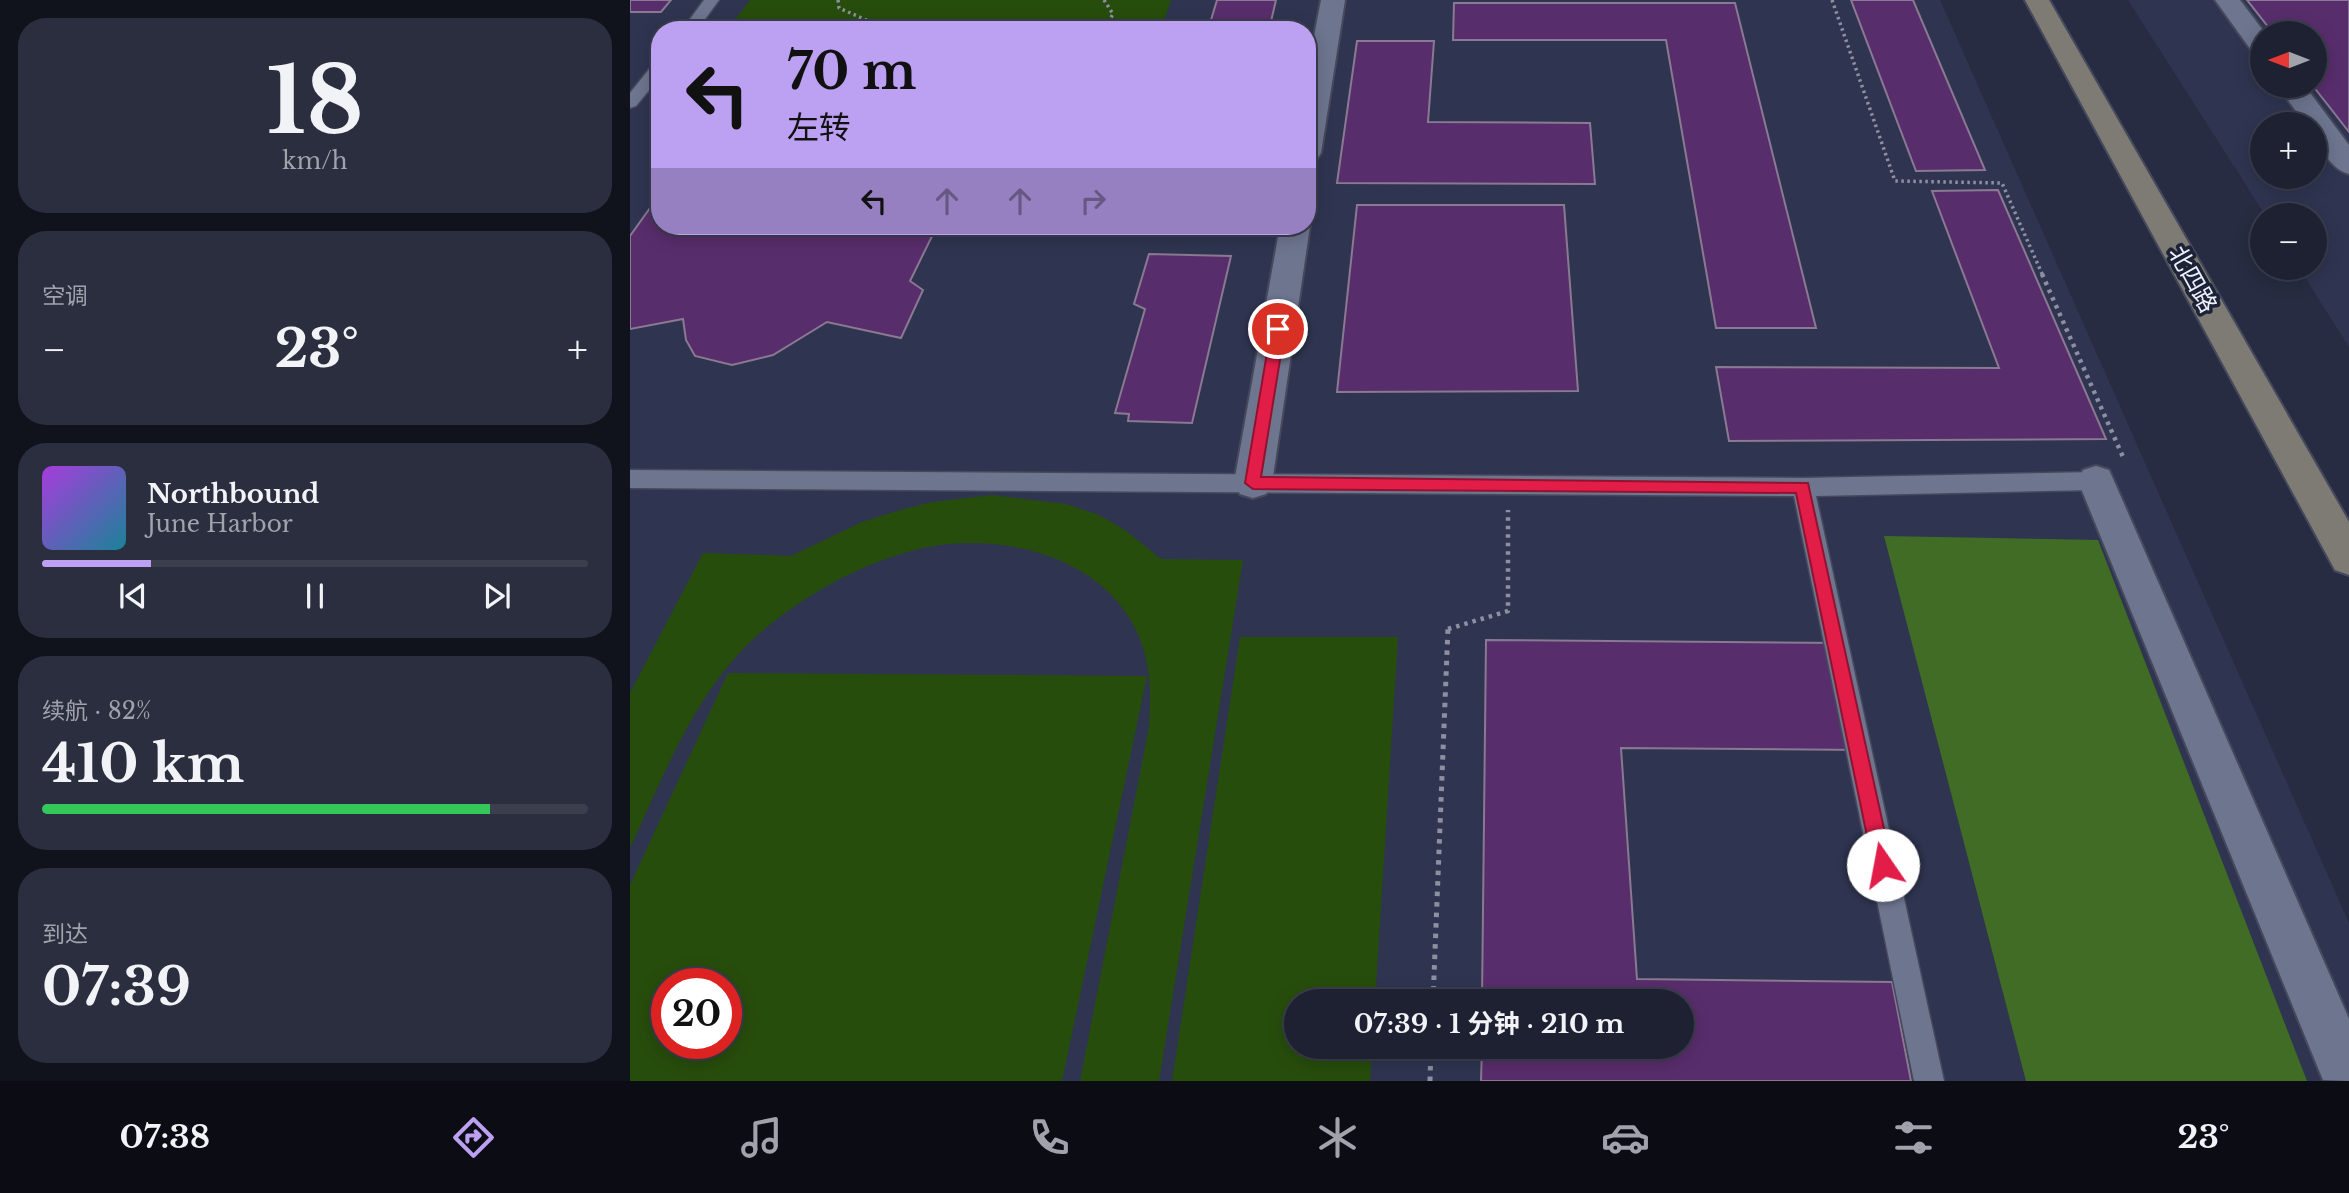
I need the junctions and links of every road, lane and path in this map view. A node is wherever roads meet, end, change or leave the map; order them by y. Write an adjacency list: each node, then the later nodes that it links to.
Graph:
1 (712, 0): 8 (lane)
2 (838, 0): 9 (path)
3 (1104, 0): 10 (path)
4 (1333, 0): 14 (street)
5 (1832, 0): 19 (path)
6 (2037, 0): 23 (main road, 北四路)
7 (2227, 0): 11 (street)
8 (696, 21)
9 (869, 21)
10 (1109, 21)
11 (2250, 31)
12 (651, 77): 15 (lane)
13 (2300, 98): 16 (street)
14 (1316, 100)
15 (630, 103)
16 (2349, 165)
17 (1294, 235): 20 (street)
18 (630, 479): 20 (lane)
19 (2096, 481): 22 (lane); 26 (street)
20 (1253, 483): 21 (lane)
21 (1508, 485): 22 (lane); 24 (path)
22 (1802, 487): 28 (lane)
23 (2349, 558)
24 (1433, 989)
25 (1431, 1059): 27 (path)
26 (2349, 1080)
27 (1430, 1081)
28 (1928, 1081)

